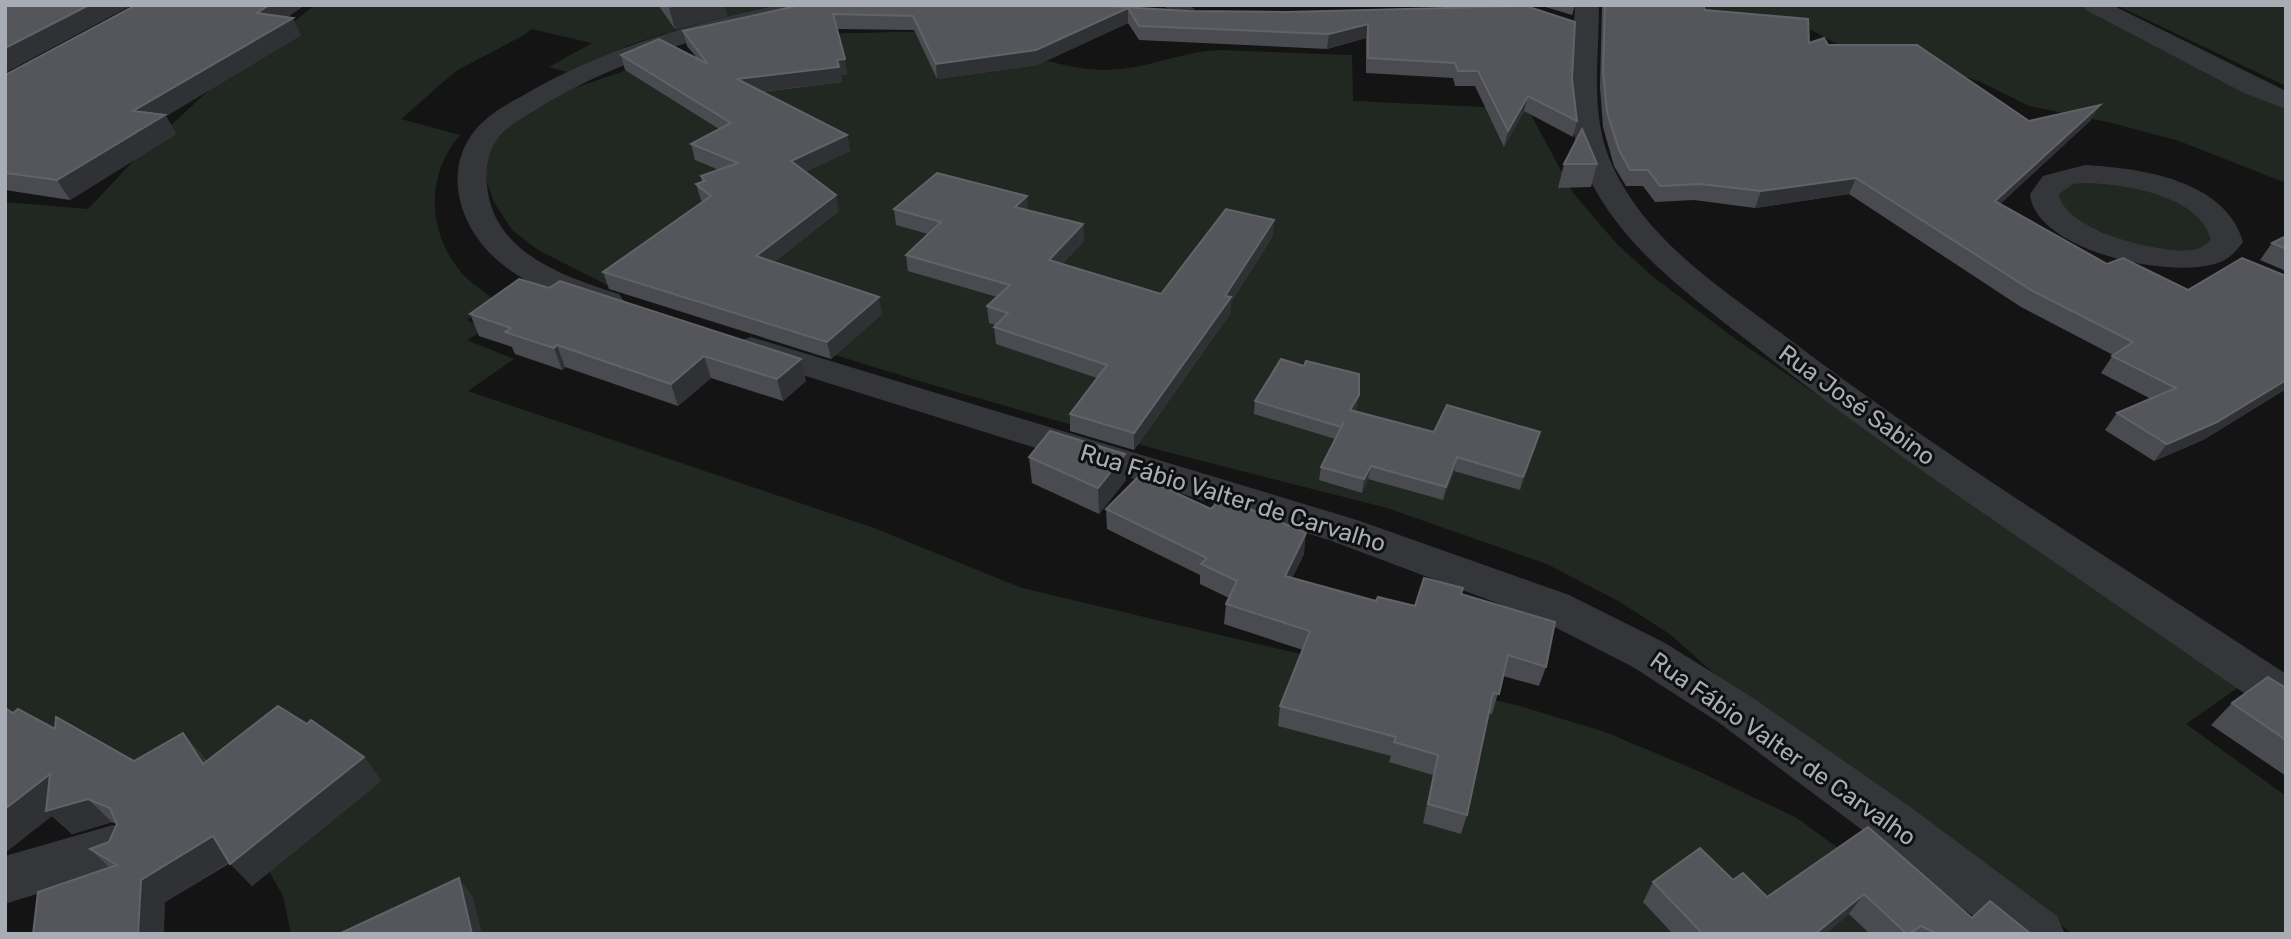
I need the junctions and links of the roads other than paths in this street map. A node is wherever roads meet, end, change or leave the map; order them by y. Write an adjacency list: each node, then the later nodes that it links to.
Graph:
1 (818, 5): 8 (street)
2 (2094, 5): 6 (street)
3 (1173, 12): 4 (street)
4 (1216, 16)
5 (1579, 20): 10 (street, Rua José Sabino)
6 (2286, 101)
7 (2226, 259): 7 (street)
8 (637, 311)
9 (717, 337): 13 (street, Rua Fábio Valter de Carvalho)
10 (2286, 698)
11 (113, 848): 12 (street)
12 (5, 880)
13 (2038, 934)

